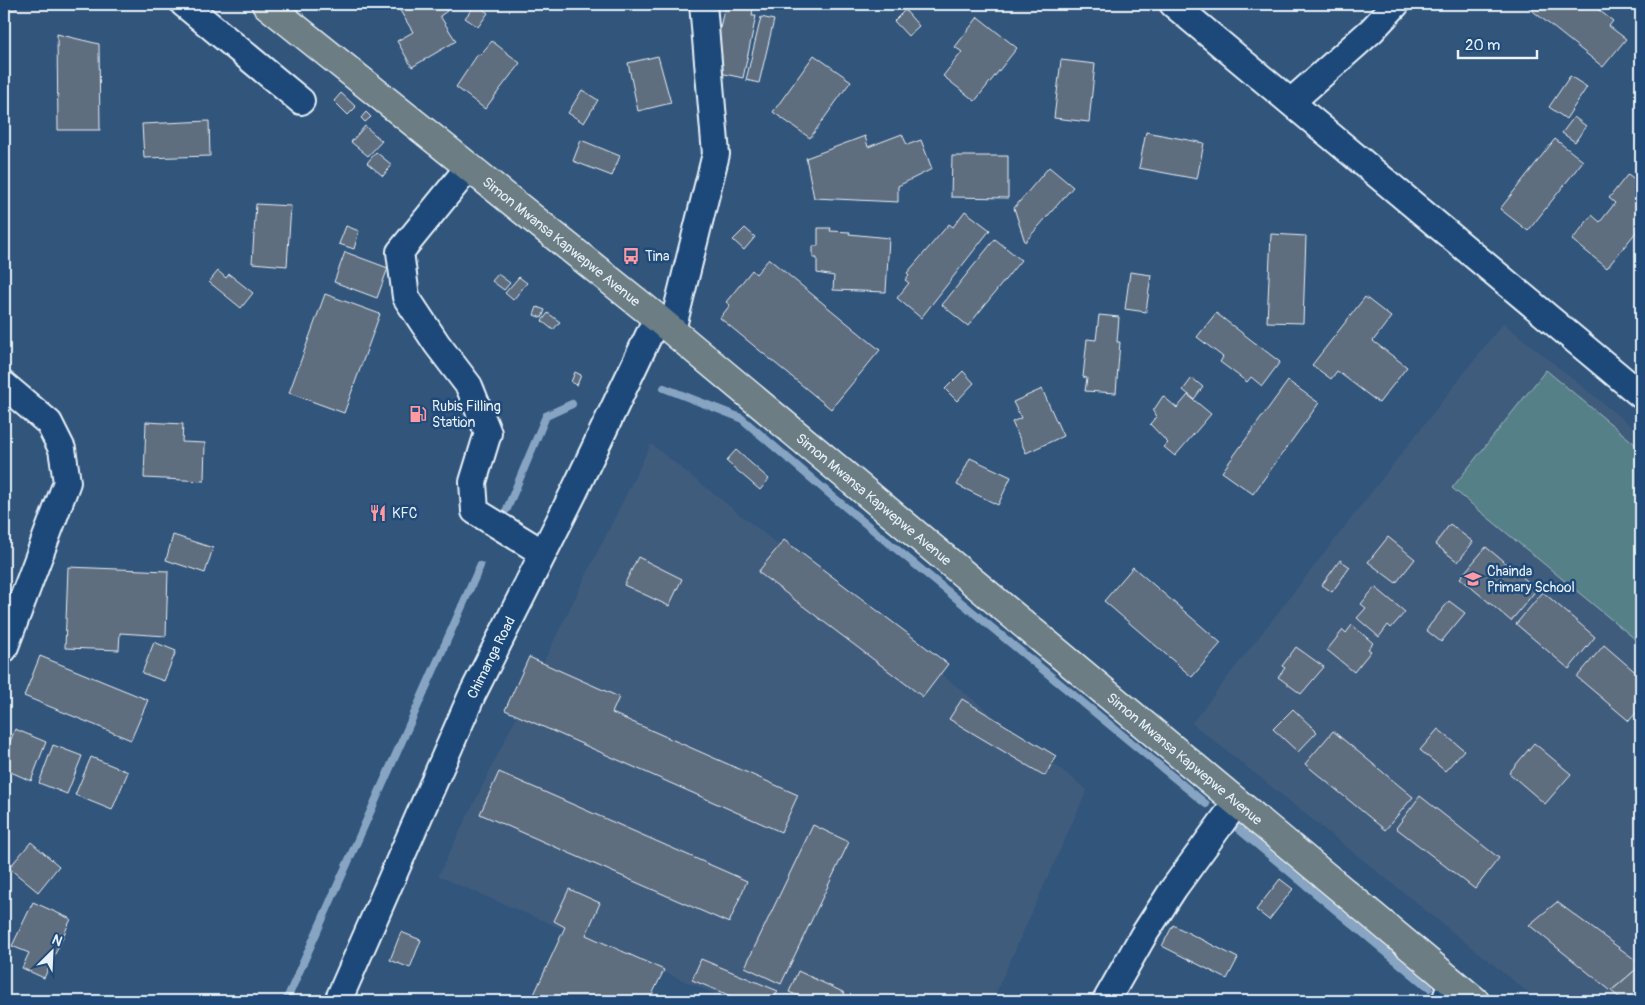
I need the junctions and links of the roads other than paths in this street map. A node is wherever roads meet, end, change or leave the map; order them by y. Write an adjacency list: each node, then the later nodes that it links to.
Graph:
1 (184, 4): 6 (street)
2 (266, 4): 8 (main road, Simon Mwansa Kapwepwe Avenue)
3 (702, 4): 9 (street, Chimanga Road)
4 (1173, 4): 7 (street)
5 (1396, 4): 7 (street)
6 (301, 101)
7 (1291, 102): 11 (street)
8 (469, 167): 9 (main road, Simon Mwansa Kapwepwe Avenue); 12 (street)
9 (665, 324): 12 (street, Chimanga Road); 14 (main road, Simon Mwansa Kapwepwe Avenue)
10 (4, 385): 13 (street)
11 (1641, 395)
12 (543, 553): 16 (street, Chimanga Road)
13 (4, 649)
14 (1236, 803): 15 (main road, Simon Mwansa Kapwepwe Avenue); 17 (street)
15 (1449, 992): 18 (main road, Simon Mwansa Kapwepwe Avenue)
16 (338, 1001)
17 (1106, 1001)
18 (1475, 1001)

